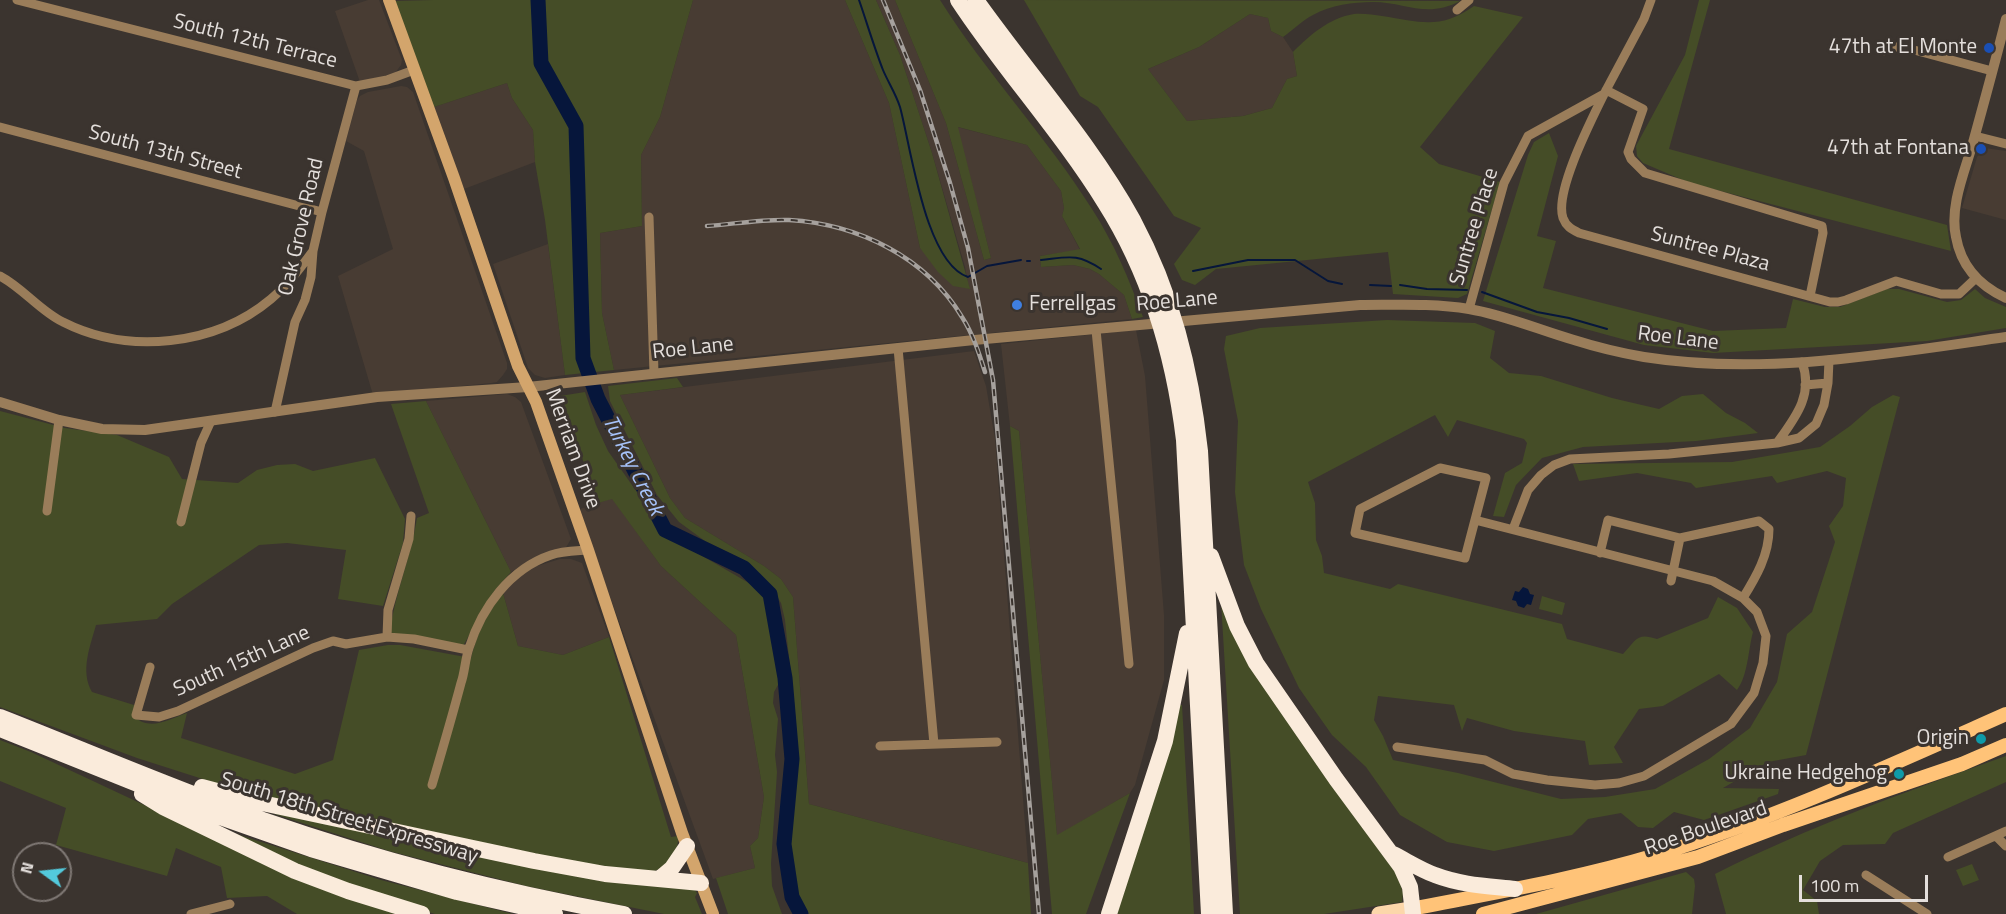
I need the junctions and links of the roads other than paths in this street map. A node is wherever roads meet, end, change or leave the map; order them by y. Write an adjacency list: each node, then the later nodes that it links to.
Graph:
1 (17, 0): 12 (street, South 12th Terrace)
2 (389, 0): 10 (main road, Merriam Drive)
3 (958, 0): 20 (highway)
4 (976, 0): 20 (highway)
5 (1469, 0): 7 (street)
6 (1651, 0): 13 (street)
7 (1457, 10)
8 (2006, 19): 11 (street)
9 (1885, 51): 11 (street)
10 (414, 70): 12 (street, South 12th Terrace); 35 (main road, Merriam Drive)
11 (1992, 71): 15 (street)
12 (356, 86): 17 (street, Oak Grove Road)
13 (1605, 92): 23 (street); 23 (street, Suntree Plaza); 25 (street, Suntree Place)
14 (0, 127): 17 (street, South 13th Street)
15 (1975, 136): 16 (street); 22 (street)
16 (2006, 144)
17 (322, 213): 19 (street, Oak Grove Road)
18 (649, 217): 32 (street)
19 (313, 250): 21 (street); 37 (street, Oak Grove Road)
20 (1150, 275): 31 (highway)
21 (0, 276)
22 (1976, 278): 23 (street, Suntree Plaza); 24 (street)
23 (1810, 296)
24 (2006, 298)
25 (1469, 309): 26 (street, Roe Lane); 30 (street, Roe Lane)
26 (1096, 330): 28 (street, Roe Lane); 55 (street)
27 (2006, 337): 29 (street, Roe Lane)
28 (898, 348): 32 (street, Roe Lane); 61 (street)
29 (1829, 360): 30 (street, Roe Lane); 33 (street)
30 (1802, 362): 34 (street)
31 (1180, 367): 47 (highway); 52 (highway)
32 (654, 373): 35 (street, Roe Lane)
33 (1828, 383): 34 (street); 40 (street)
34 (1805, 385): 40 (street)
35 (528, 387): 37 (street, Roe Lane); 48 (main road, Merriam Drive)
36 (0, 402): 38 (street, Roe Lane)
37 (275, 412): 39 (street, Roe Lane)
38 (59, 420): 39 (street, Roe Lane); 41 (street)
39 (211, 421): 44 (street)
40 (1777, 442): 45 (street)
41 (46, 511)
42 (411, 516): 53 (street)
43 (1475, 520): 43 (street); 45 (street)
44 (181, 522)
45 (1513, 529): 49 (street)
46 (1680, 538): 49 (street); 50 (street); 51 (street)
47 (1206, 544): 71 (highway); 86 (highway)
48 (588, 550): 54 (street); 69 (main road, Merriam Drive)
49 (1600, 553): 50 (street)
50 (1673, 576): 51 (street)
51 (1743, 598): 64 (street)
52 (1192, 608): 79 (highway); 85 (highway)
53 (387, 637): 54 (street, South 15th Lane); 56 (street, South 15th Lane)
54 (468, 650): 67 (street)
55 (1129, 664)
56 (150, 667)
57 (2006, 714): 76 (main road, Roe Boulevard)
58 (0, 717): 66 (highway, South 18th Street Expressway)
59 (0, 729): 65 (highway, South 18th Street Expressway)
60 (997, 742): 61 (street)
61 (934, 744): 63 (street)
62 (2006, 745): 88 (main road, Roe Boulevard)
63 (880, 746)
64 (1397, 747)
65 (100, 769): 81 (highway); 82 (highway, South 18th Street Expressway)
66 (161, 780): 74 (highway); 83 (highway, South 18th Street Expressway)
67 (432, 785)
68 (2001, 834): 70 (street); 72 (street)
69 (687, 846): 74 (highway); 75 (main road, Merriam Drive)
70 (2006, 846)
71 (1390, 852): 76 (highway); 78 (highway)
72 (1948, 857)
73 (1866, 875): 89 (street)
74 (659, 879): 75 (highway)
75 (701, 883): 84 (main road, Merriam Drive)
76 (1515, 889): 78 (main road, Roe Boulevard)
77 (230, 904): 80 (street)
78 (1412, 912): 87 (highway)
79 (1108, 913)
80 (191, 914)
81 (422, 914)
82 (555, 914)
83 (624, 914)
84 (713, 914)
85 (1209, 914)
86 (1225, 914)
87 (1379, 914)
88 (1483, 914)
89 (1927, 914)

